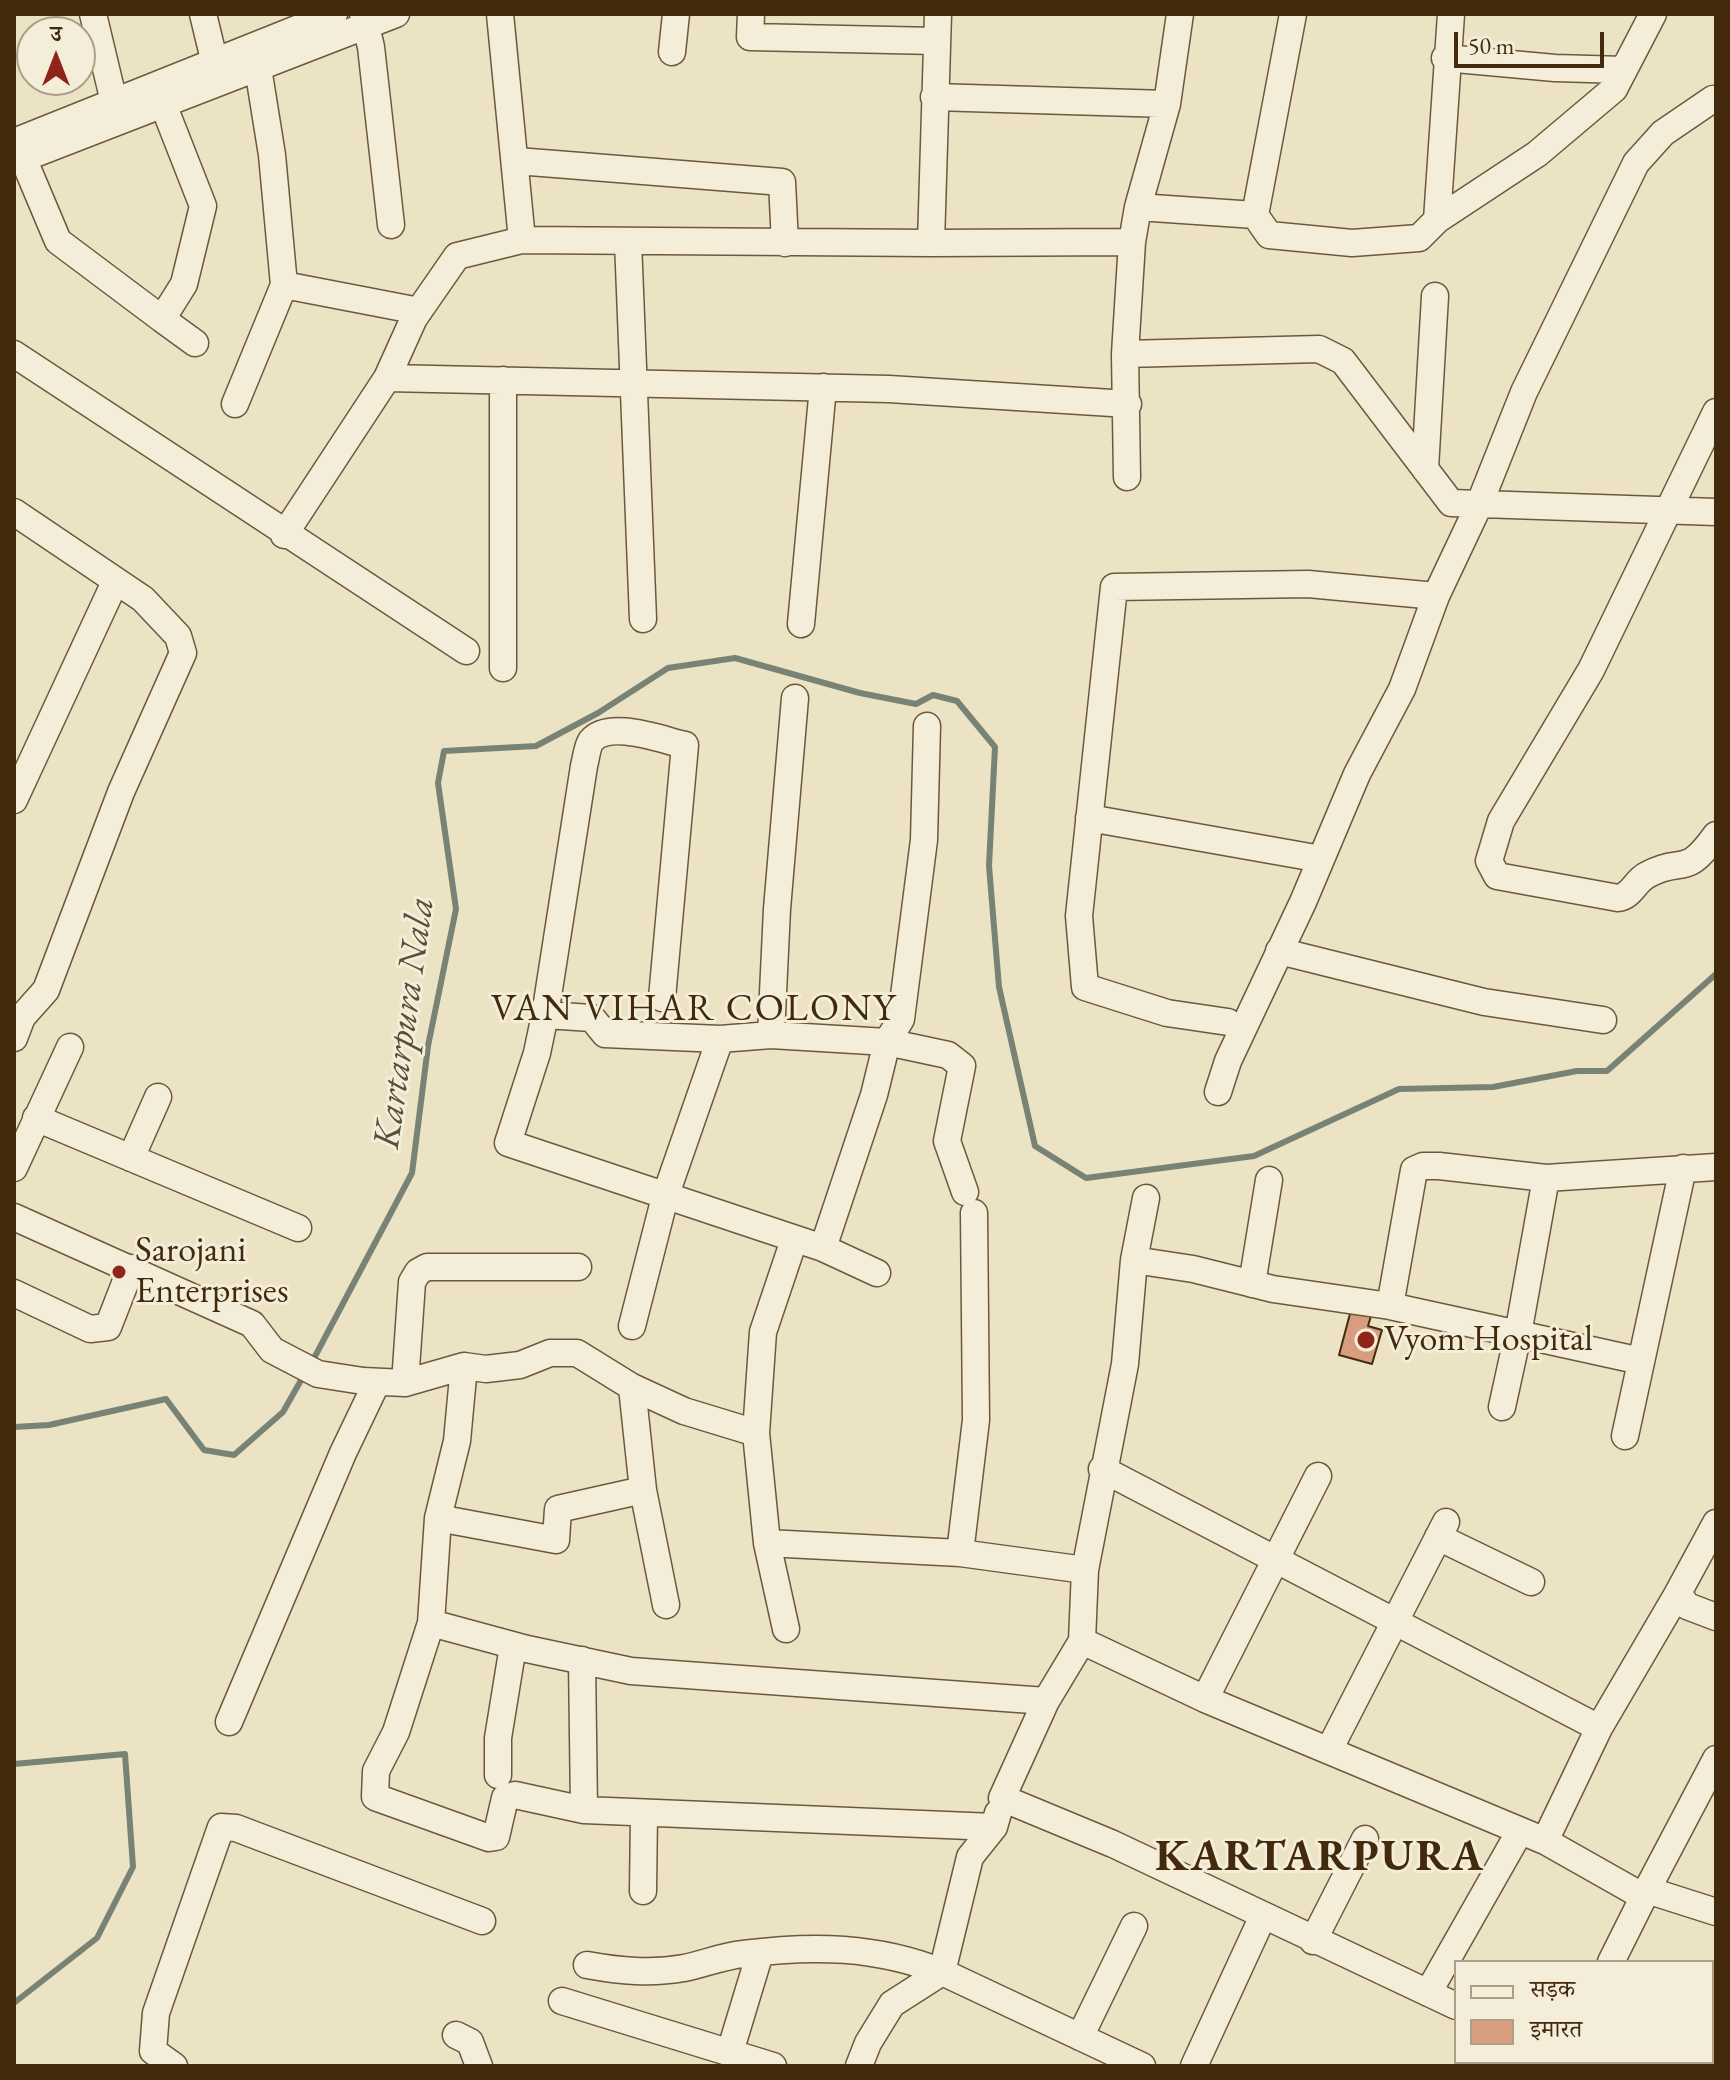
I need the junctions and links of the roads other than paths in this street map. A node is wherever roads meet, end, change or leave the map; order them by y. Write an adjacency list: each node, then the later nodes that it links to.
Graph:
1 (93, 14): 22 (street)
2 (203, 14): 19 (street)
3 (334, 14): 19 (street)
4 (396, 14): 13 (street)
5 (500, 14): 26 (street)
6 (676, 14): 15 (street)
7 (751, 14): 14 (street)
8 (938, 14): 14 (street)
9 (1180, 14): 24 (street)
10 (1293, 14): 28 (street)
11 (1451, 14): 16 (street)
12 (1653, 14): 18 (street)
13 (365, 20): 17 (street); 30 (street)
14 (936, 41): 20 (street)
15 (672, 52)
16 (1445, 58): 18 (street); 29 (street)
17 (258, 68): 19 (street); 36 (street)
18 (1624, 70): 29 (street)
19 (217, 72): 22 (street); 23 (street)
20 (934, 97): 24 (street); 35 (street)
21 (1716, 101): 52 (street)
22 (114, 102): 25 (street)
23 (163, 104): 25 (street); 39 (street)
24 (1167, 104): 27 (street)
25 (17, 154): 39 (street)
26 (517, 161): 31 (street); 34 (street)
27 (1138, 207): 28 (street); 33 (street)
28 (1255, 215): 29 (street)
29 (1437, 220)
30 (391, 225)
31 (522, 240): 32 (street); 38 (street)
32 (628, 241): 34 (street); 45 (street)
33 (1132, 242): 35 (street); 42 (street)
34 (785, 243): 35 (street)
35 (931, 243)
36 (284, 285): 38 (street); 47 (street)
37 (1435, 296): 50 (street)
38 (419, 311): 43 (street)
39 (162, 319): 40 (street)
40 (195, 343)
41 (14, 354): 56 (street)
42 (1125, 354): 48 (street); 50 (street)
43 (387, 378): 44 (street); 56 (street)
44 (503, 380): 45 (street); 62 (street)
45 (634, 382): 46 (street); 59 (street)
46 (823, 387): 48 (street); 60 (street)
47 (235, 404)
48 (1128, 404): 51 (street)
49 (1716, 412): 53 (street)
50 (1425, 469): 52 (street)
51 (1127, 477)
52 (1479, 505): 53 (street); 58 (street)
53 (1669, 510): 55 (street); 67 (street)
54 (14, 512): 57 (street)
55 (1716, 512)
56 (284, 535): 61 (street)
57 (115, 582): 65 (street); 75 (street)
58 (1436, 596): 66 (street); 68 (street)
59 (643, 619)
60 (801, 624)
61 (466, 651)
62 (503, 668)
63 (795, 698): 74 (street)
64 (927, 726): 77 (street)
65 (14, 800)
66 (1089, 818): 68 (street); 73 (street)
67 (1716, 835)
68 (1321, 859): 69 (street)
69 (1279, 951): 72 (street); 79 (street)
70 (662, 998): 71 (street)
71 (545, 1015): 76 (street); 88 (street)
72 (1603, 1020)
73 (1228, 1022)
74 (771, 1035): 76 (street); 77 (street)
75 (14, 1038)
76 (720, 1039): 88 (street)
77 (887, 1042): 93 (street); 117 (street)
78 (70, 1047): 81 (street)
79 (1218, 1092)
80 (158, 1097): 82 (street)
81 (36, 1118): 82 (street); 84 (street)
82 (131, 1158): 91 (street)
83 (1716, 1167): 85 (street)
84 (14, 1168)
85 (1683, 1168): 86 (street); 103 (street)
86 (1546, 1178): 100 (street); 102 (street)
87 (1269, 1180): 98 (street)
88 (665, 1197): 92 (street); 101 (street)
89 (1146, 1198): 94 (street)
90 (14, 1217): 96 (street)
91 (298, 1228)
92 (794, 1240): 93 (street); 109 (street)
93 (823, 1248): 97 (street)
94 (1134, 1260): 98 (street); 111 (street)
95 (578, 1267): 106 (street)
96 (131, 1268): 99 (street); 105 (street)
97 (877, 1273)
98 (1252, 1284): 100 (street)
99 (14, 1293)
100 (1390, 1306): 102 (street)
101 (632, 1326)
102 (1518, 1334): 103 (street); 108 (street)
103 (1641, 1361): 110 (street)
104 (464, 1366): 106 (street); 107 (street); 114 (street)
105 (377, 1382): 106 (street); 132 (street)
106 (405, 1383)
107 (632, 1387): 109 (street); 113 (street)
108 (1502, 1407)
109 (756, 1433): 116 (street)
110 (1625, 1436)
111 (1102, 1469): 118 (street); 119 (street)
112 (1318, 1476): 118 (street)
113 (643, 1490): 114 (street); 122 (street)
114 (438, 1518): 125 (street)
115 (1716, 1523): 121 (street)
116 (767, 1543): 117 (street); 126 (street)
117 (960, 1553): 119 (street)
118 (1278, 1559): 124 (street); 130 (street)
119 (1085, 1570): 127 (street)
120 (1531, 1582): 124 (street)
121 (1678, 1593): 123 (street); 133 (street)
122 (666, 1605)
123 (1716, 1617)
124 (1395, 1621): 133 (street); 134 (street)
125 (431, 1623): 128 (street); 138 (street)
126 (786, 1629)
127 (1082, 1641): 130 (street); 131 (street)
128 (513, 1646): 129 (street); 136 (street)
129 (582, 1660): 131 (street); 138 (street)
130 (1205, 1699): 134 (street)
131 (1046, 1701): 137 (street)
132 (229, 1722)
133 (1599, 1728): 143 (street)
134 (1329, 1750): 141 (street)
135 (1716, 1759): 145 (street)
136 (498, 1775)
137 (1002, 1798): 140 (street); 147 (street)
138 (584, 1810): 139 (street)
139 (644, 1814): 140 (street); 144 (street)
140 (994, 1827): 154 (street)
141 (1520, 1831): 143 (street); 155 (street)
142 (1365, 1839): 150 (street)
143 (1545, 1841): 145 (street)
144 (643, 1891)
145 (1646, 1893): 146 (street); 152 (street)
146 (1716, 1912)
147 (1263, 1916): 150 (street); 166 (street)
148 (482, 1921): 161 (street)
149 (1134, 1926): 159 (street)
150 (1313, 1941): 155 (street)
151 (760, 1953): 153 (street); 154 (street); 160 (street)
152 (1612, 1960)
153 (587, 1965)
154 (942, 1972): 159 (street); 164 (street)
155 (1428, 1993): 157 (street)
156 (562, 2001): 160 (street)
157 (1454, 2005)
158 (456, 2035): 162 (street)
159 (1080, 2037): 165 (street)
160 (730, 2052): 163 (street)
161 (174, 2066)
162 (479, 2066)
163 (773, 2066)
164 (859, 2066)
165 (1142, 2066)
166 (1194, 2066)

